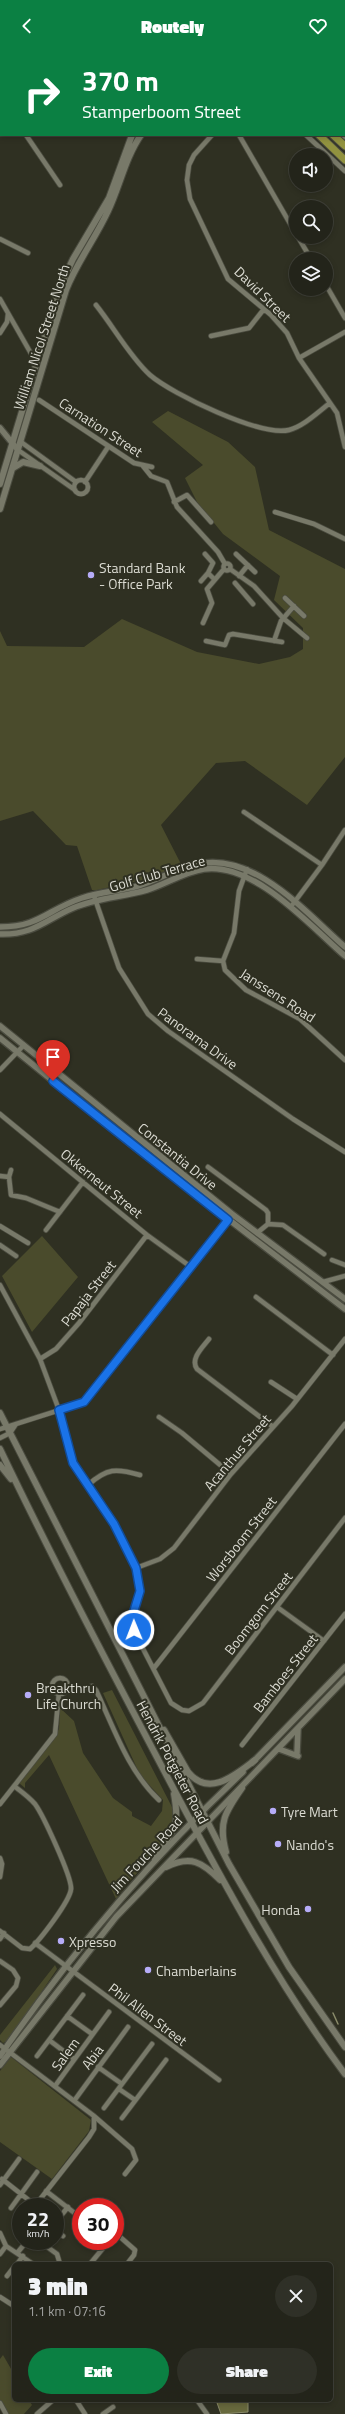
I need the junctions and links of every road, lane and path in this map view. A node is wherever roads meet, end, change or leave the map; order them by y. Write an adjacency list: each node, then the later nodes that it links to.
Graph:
1 (27, 136): 12 (street)
2 (132, 136): 30 (main road, William Nicol Street North)
3 (140, 136): 31 (main road, William Nicol Street North)
4 (211, 136): 19 (street, David Street)
5 (240, 136): 13 (street)
6 (307, 136): 11 (street)
7 (320, 136): 10 (main road)
8 (334, 136): 9 (main road)
9 (345, 146)
10 (345, 160)
11 (345, 171)
12 (60, 186)
13 (289, 222)
14 (0, 239): 15 (street)
15 (28, 253)
16 (332, 296): 21 (street)
17 (0, 299): 20 (street)
18 (96, 305): 28 (street)
19 (264, 309): 24 (street); 26 (street, David Street)
20 (8, 314): 23 (street); 25 (street)
21 (345, 318)
22 (345, 332): 26 (street)
23 (0, 333)
24 (211, 336)
25 (33, 357)
26 (299, 358): 28 (street, David Street)
27 (39, 400): 32 (street, Carnation Street)
28 (330, 404): 33 (street, David Street)
29 (0, 428): 30 (street)
30 (11, 439): 31 (street); 34 (street); 41 (main road, William Nicol Street North)
31 (21, 442): 34 (main road, William Nicol Street North); 39 (street)
32 (108, 447): 36 (street, Carnation Street); 40 (street)
33 (345, 447)
34 (18, 450): 35 (street); 38 (main road, William Nicol Street North)
35 (40, 466): 38 (main road); 42 (street)
36 (143, 466): 37 (street, Carnation Street); 43 (street)
37 (152, 467)
38 (12, 469): 44 (main road, William Nicol Street North)
39 (76, 482): 40 (street); 42 (street)
40 (86, 482): 42 (street)
41 (0, 484)
42 (75, 490)
43 (174, 502): 46 (street); 51 (street)
44 (0, 509)
45 (275, 512): 47 (street)
46 (211, 522)
47 (345, 539)
48 (205, 554): 53 (street)
49 (236, 554): 50 (street)
50 (248, 565): 52 (street); 54 (street)
51 (226, 567): 54 (street); 55 (street)
52 (255, 572)
53 (208, 573): 55 (street); 56 (street)
54 (239, 576): 58 (street)
55 (214, 579): 65 (street)
56 (201, 581)
57 (235, 583): 59 (street)
58 (249, 584): 59 (street); 64 (street)
59 (244, 592): 61 (street)
60 (285, 598): 62 (street)
61 (254, 604)
62 (294, 606): 63 (street); 64 (street)
63 (304, 616)
64 (283, 618): 66 (street); 68 (street)
65 (203, 623)
66 (307, 638)
67 (206, 641): 68 (street)
68 (274, 641): 69 (street)
69 (282, 642)
70 (244, 812): 72 (street)
71 (345, 830): 72 (street)
72 (322, 865): 77 (street)
73 (247, 869): 74 (street); 75 (street, Golf Club Terrace); 77 (street, Golf Club Terrace)
74 (244, 876): 76 (street, Golf Club Terrace); 78 (street, Golf Club Terrace); 84 (street)
75 (94, 896): 76 (street, Panorama Drive); 79 (street, Golf Club Terrace)
76 (96, 902): 80 (street, Golf Club Terrace); 92 (street, Panorama Drive)
77 (294, 902): 78 (street); 81 (street, Golf Club Terrace)
78 (290, 908): 82 (street, Golf Club Terrace)
79 (0, 928)
80 (0, 934)
81 (345, 947)
82 (345, 956)
83 (197, 959): 84 (street)
84 (223, 961): 89 (street, Janssens Road)
85 (0, 1026): 87 (street, Constantia Drive)
86 (0, 1038): 88 (street, Constantia Drive)
87 (24, 1045): 88 (street); 99 (street, Constantia Drive)
88 (18, 1053): 90 (street); 100 (street, Constantia Drive)
89 (345, 1060)
90 (0, 1070)
91 (0, 1114): 97 (street, Okkerneut Street)
92 (345, 1152)
93 (208, 1167): 101 (street)
94 (10, 1170): 96 (street)
95 (0, 1176): 96 (street)
96 (9, 1177): 98 (street)
97 (83, 1182): 98 (street); 105 (street, Okkerneut Street)
98 (60, 1212): 103 (street)
99 (232, 1214): 100 (street); 104 (street, Constantia Drive)
100 (228, 1220): 112 (street); 118 (street, Constantia Drive)
101 (268, 1224): 104 (street); 108 (street)
102 (0, 1226): 106 (street)
103 (46, 1230)
104 (257, 1233): 114 (street, Constantia Drive)
105 (147, 1235): 112 (street, Okkerneut Street); 122 (street, Papaja Street)
106 (28, 1243)
107 (0, 1245): 109 (street)
108 (324, 1254)
109 (16, 1256)
110 (332, 1260): 111 (street)
111 (345, 1265)
112 (191, 1267): 125 (street)
113 (345, 1276): 114 (street)
114 (323, 1282): 117 (street, Constantia Drive)
115 (0, 1285): 122 (street)
116 (256, 1297): 121 (street)
117 (345, 1299)
118 (345, 1309)
119 (209, 1339): 131 (street)
120 (345, 1339): 121 (street, Acanthus Street)
121 (332, 1354): 124 (street, Acanthus Street)
122 (40, 1359): 125 (street)
123 (271, 1382): 124 (street)
124 (297, 1399): 131 (street, Acanthus Street)
125 (59, 1410): 128 (street); 139 (street)
126 (0, 1413): 130 (main road, Hendrik Potgieter Road)
127 (159, 1417): 137 (street)
128 (16, 1424): 130 (street); 133 (street)
129 (345, 1424): 147 (street, Worsboom Street)
130 (6, 1426): 132 (street); 133 (main road, Hendrik Potgieter Road)
131 (272, 1426): 137 (street, Acanthus Street)
132 (0, 1429)
133 (10, 1433): 134 (street); 150 (main road, Hendrik Potgieter Road)
134 (0, 1438)
135 (0, 1449): 140 (main road, Hendrik Potgieter Road)
136 (0, 1466): 140 (main road)
137 (231, 1474): 142 (street, Acanthus Street)
138 (140, 1475): 139 (street)
139 (88, 1485): 142 (street)
140 (26, 1502): 157 (main road, Hendrik Potgieter Road)
141 (345, 1518): 143 (street, Boomgom Street)
142 (136, 1568): 147 (street)
143 (277, 1607): 145 (street); 147 (street, Boomgom Street)
144 (345, 1614): 145 (street, Bamboes Street)
145 (324, 1641): 153 (street, Bamboes Street)
146 (345, 1667): 155 (street, Jim Fouche Road)
147 (154, 1668)
148 (345, 1679): 152 (street, Jim Fouche Road)
149 (67, 1689): 151 (street); 151 (street); 159 (street)
150 (141, 1693): 155 (main road); 161 (main road, Hendrik Potgieter Road)
151 (59, 1694): 156 (street)
152 (298, 1729): 154 (street, Jim Fouche Road); 154 (street)
153 (242, 1745)
154 (280, 1748): 158 (street, Jim Fouche Road)
155 (255, 1760): 161 (street, Jim Fouche Road)
156 (14, 1786): 160 (street); 173 (street)
157 (174, 1788): 163 (main road, Hendrik Potgieter Road); 166 (main road)
158 (242, 1788): 162 (street, Jim Fouche Road); 167 (main road)
159 (159, 1800)
160 (0, 1804)
161 (202, 1810): 162 (main road, Hendrik Potgieter Road); 163 (street, Jim Fouche Road)
162 (208, 1821): 164 (street, Jim Fouche Road); 167 (main road, Hendrik Potgieter Road)
163 (191, 1822): 164 (main road, Hendrik Potgieter Road); 166 (street, Jim Fouche Road)
164 (196, 1833): 168 (street, Jim Fouche Road); 170 (main road, Hendrik Potgieter Road)
165 (0, 1858): 169 (street)
166 (155, 1860): 175 (street, Jim Fouche Road)
167 (229, 1864): 185 (main road, Hendrik Potgieter Road)
168 (166, 1867): 170 (main road); 176 (street, Jim Fouche Road)
169 (0, 1877)
170 (227, 1887): 193 (main road, Hendrik Potgieter Road)
171 (2, 1932): 172 (street); 173 (street)
172 (0, 1939)
173 (35, 1943): 175 (street, Phil Allen Street)
174 (0, 1961): 178 (street)
175 (65, 1966): 176 (street, Phil Allen Street); 186 (street, Jim Fouche Road)
176 (73, 1972): 186 (street, Jim Fouche Road); 194 (street, Phil Allen Street)
177 (83, 1995): 180 (street)
178 (0, 2005)
179 (109, 2012): 182 (street, Salem)
180 (67, 2016): 182 (street, Salem); 183 (street)
181 (128, 2027): 192 (street, Abia)
182 (92, 2034): 189 (street, Salem)
183 (49, 2040): 188 (street); 189 (street)
184 (152, 2044): 195 (street)
185 (345, 2047)
186 (5, 2048): 187 (street, Jim Fouche Road); 191 (street, Jim Fouche Road); 196 (street)
187 (0, 2056)
188 (37, 2056)
189 (74, 2059): 196 (street, Salem)
190 (166, 2060): 198 (street)
191 (0, 2065)
192 (98, 2067): 195 (street); 199 (street, Abia)
193 (345, 2074)
194 (219, 2080)
195 (122, 2084): 197 (street)
196 (55, 2086): 199 (street)
197 (118, 2089): 198 (street); 200 (street)
198 (135, 2100): 202 (street)
199 (74, 2101): 201 (street)
200 (104, 2108)
201 (94, 2116): 205 (street); 207 (street)
202 (122, 2118)
203 (20, 2159): 206 (street)
204 (37, 2172): 208 (street)
205 (125, 2174)
206 (2, 2181): 208 (street)
207 (46, 2191): 210 (street); 212 (street)
208 (21, 2194): 209 (street); 211 (street)
209 (25, 2198)
210 (40, 2198)
211 (11, 2208)
212 (68, 2208): 213 (street); 214 (street)
213 (72, 2211)
214 (64, 2213)
215 (0, 2233): 217 (street)
216 (124, 2240): 227 (street)
217 (6, 2246): 220 (street); 221 (street)
218 (52, 2250): 225 (street)
219 (102, 2250): 226 (street)
220 (18, 2252): 222 (street)
221 (0, 2254)
222 (23, 2256): 223 (street); 224 (street)
223 (18, 2262)
224 (30, 2262)
225 (59, 2262)
226 (92, 2262)
227 (129, 2262)
228 (12, 2270): 229 (street)
229 (7, 2276)
230 (0, 2297): 231 (street)
231 (12, 2305)
232 (51, 2402): 238 (street)
233 (77, 2402): 239 (street)
234 (198, 2402): 241 (street)
235 (0, 2403): 237 (street)
236 (113, 2407): 240 (street)
237 (6, 2414)
238 (37, 2414)
239 (85, 2414)
240 (103, 2414)
241 (207, 2414)

